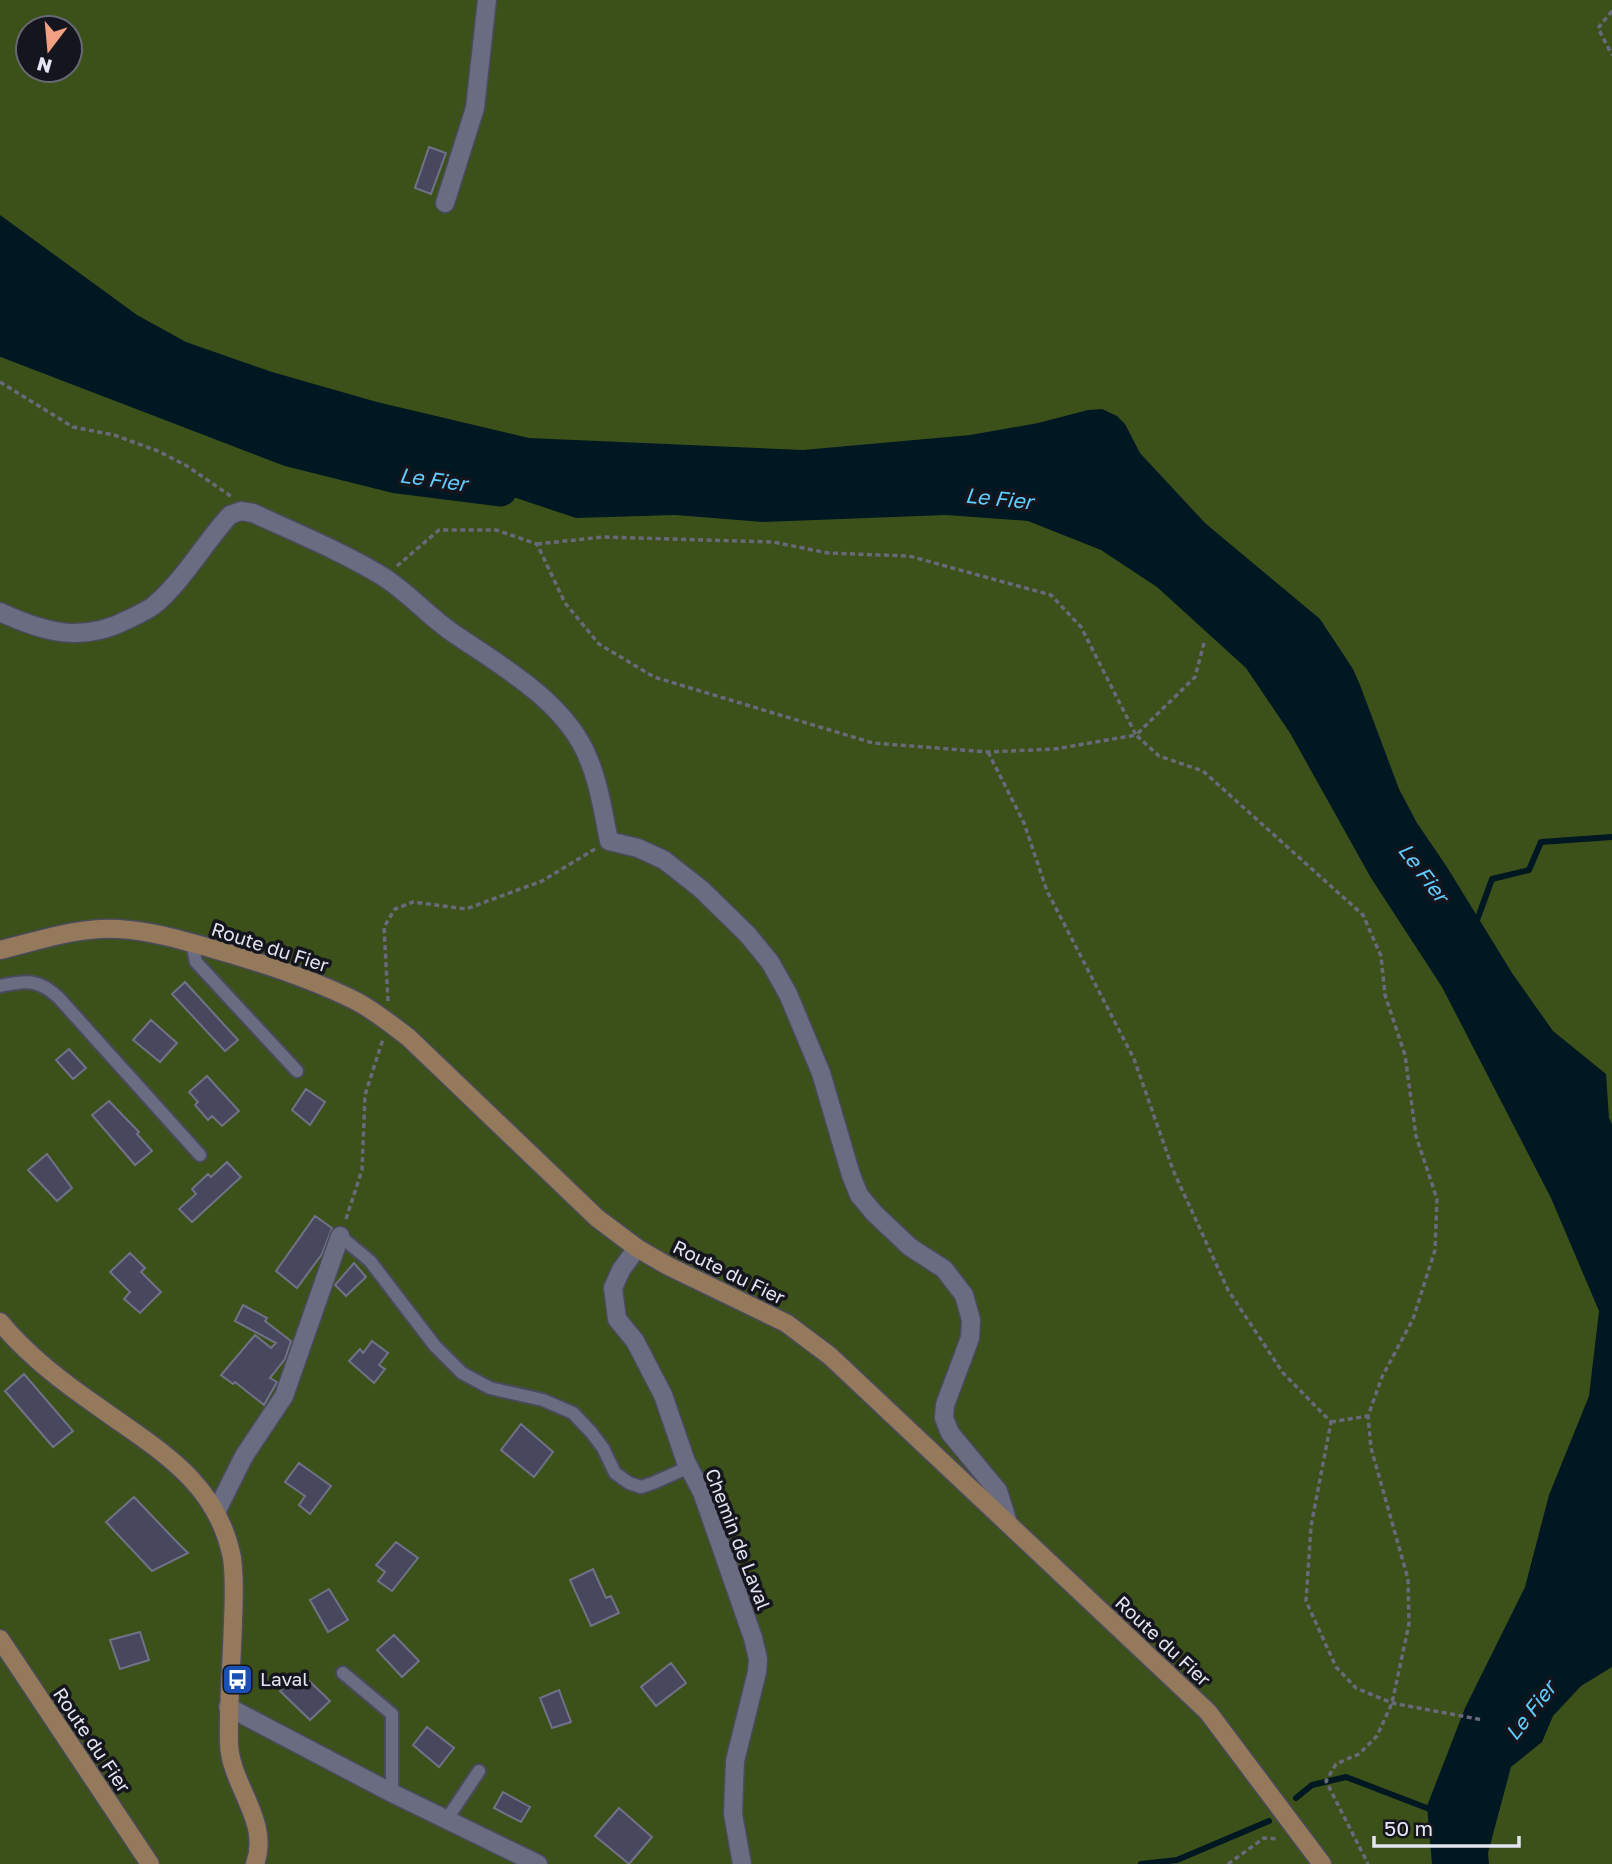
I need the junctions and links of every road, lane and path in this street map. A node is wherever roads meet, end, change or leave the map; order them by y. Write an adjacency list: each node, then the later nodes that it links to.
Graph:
1 (487, 0): 4 (street)
2 (1612, 11): 3 (path)
3 (1612, 55)
4 (445, 203)
5 (0, 382): 6 (path)
6 (247, 512): 8 (street); 9 (street)
7 (537, 544): 8 (path); 11 (path); 12 (path)
8 (384, 578): 13 (street)
9 (0, 612)
10 (1205, 643): 11 (path)
11 (1136, 735): 12 (path); 23 (path)
12 (988, 752): 24 (path)
13 (609, 841): 17 (path); 27 (street)
14 (192, 943): 15 (main road, Route du Fier); 17 (main road, Route du Fier); 18 (lane)
15 (0, 950)
16 (0, 986): 19 (lane)
17 (389, 1022): 20 (path); 21 (main road, Route du Fier)
18 (298, 1071)
19 (200, 1155)
20 (340, 1236): 25 (lane); 26 (street)
21 (637, 1248): 25 (street, Chemin de Laval); 27 (main road, Route du Fier)
22 (0, 1322): 26 (main road)
23 (1368, 1416): 24 (path); 30 (path)
24 (1331, 1422): 30 (path)
25 (689, 1467): 40 (street, Chemin de Laval)
26 (216, 1512): 31 (main road)
27 (1008, 1523): 36 (main road, Route du Fier)
28 (0, 1639): 37 (main road, Route du Fier)
29 (343, 1673): 34 (lane)
30 (1392, 1703): 32 (path); 43 (path)
31 (228, 1707): 34 (street); 38 (main road)
32 (1483, 1720)
33 (479, 1771): 35 (lane)
34 (392, 1793): 35 (street)
35 (447, 1819): 39 (street)
36 (1306, 1840): 41 (path); 42 (main road, Route du Fier)
37 (150, 1864)
38 (255, 1864)
39 (538, 1864)
40 (742, 1864)
41 (1228, 1864)
42 (1322, 1864)
43 (1368, 1864)

